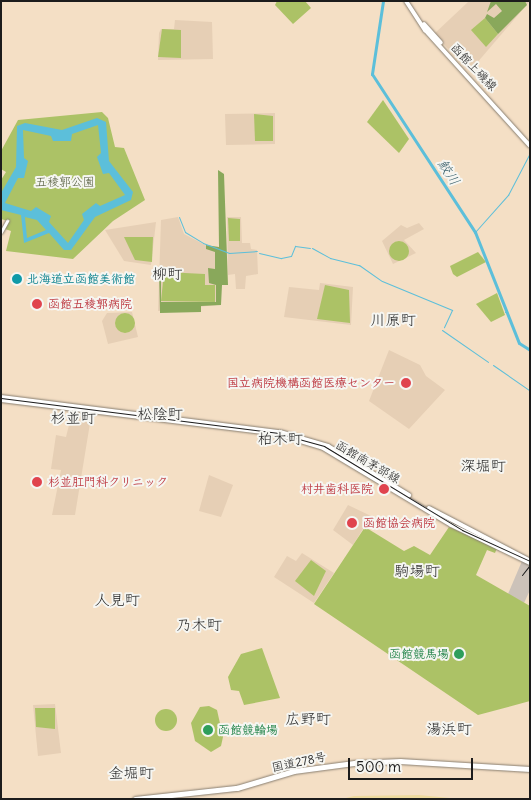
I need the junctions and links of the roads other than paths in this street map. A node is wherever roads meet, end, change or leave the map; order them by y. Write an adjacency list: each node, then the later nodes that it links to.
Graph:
1 (408, 1): 2 (main road, 函館上磯線); 3 (main road, 函館上磯線)
2 (530, 142)
3 (530, 146)
4 (7, 222): 5 (main road)
5 (1, 232)
6 (1, 398): 7 (main road, 函館南茅部線)
7 (530, 561)
8 (530, 770): 9 (highway, 国道278号)
9 (135, 799)

